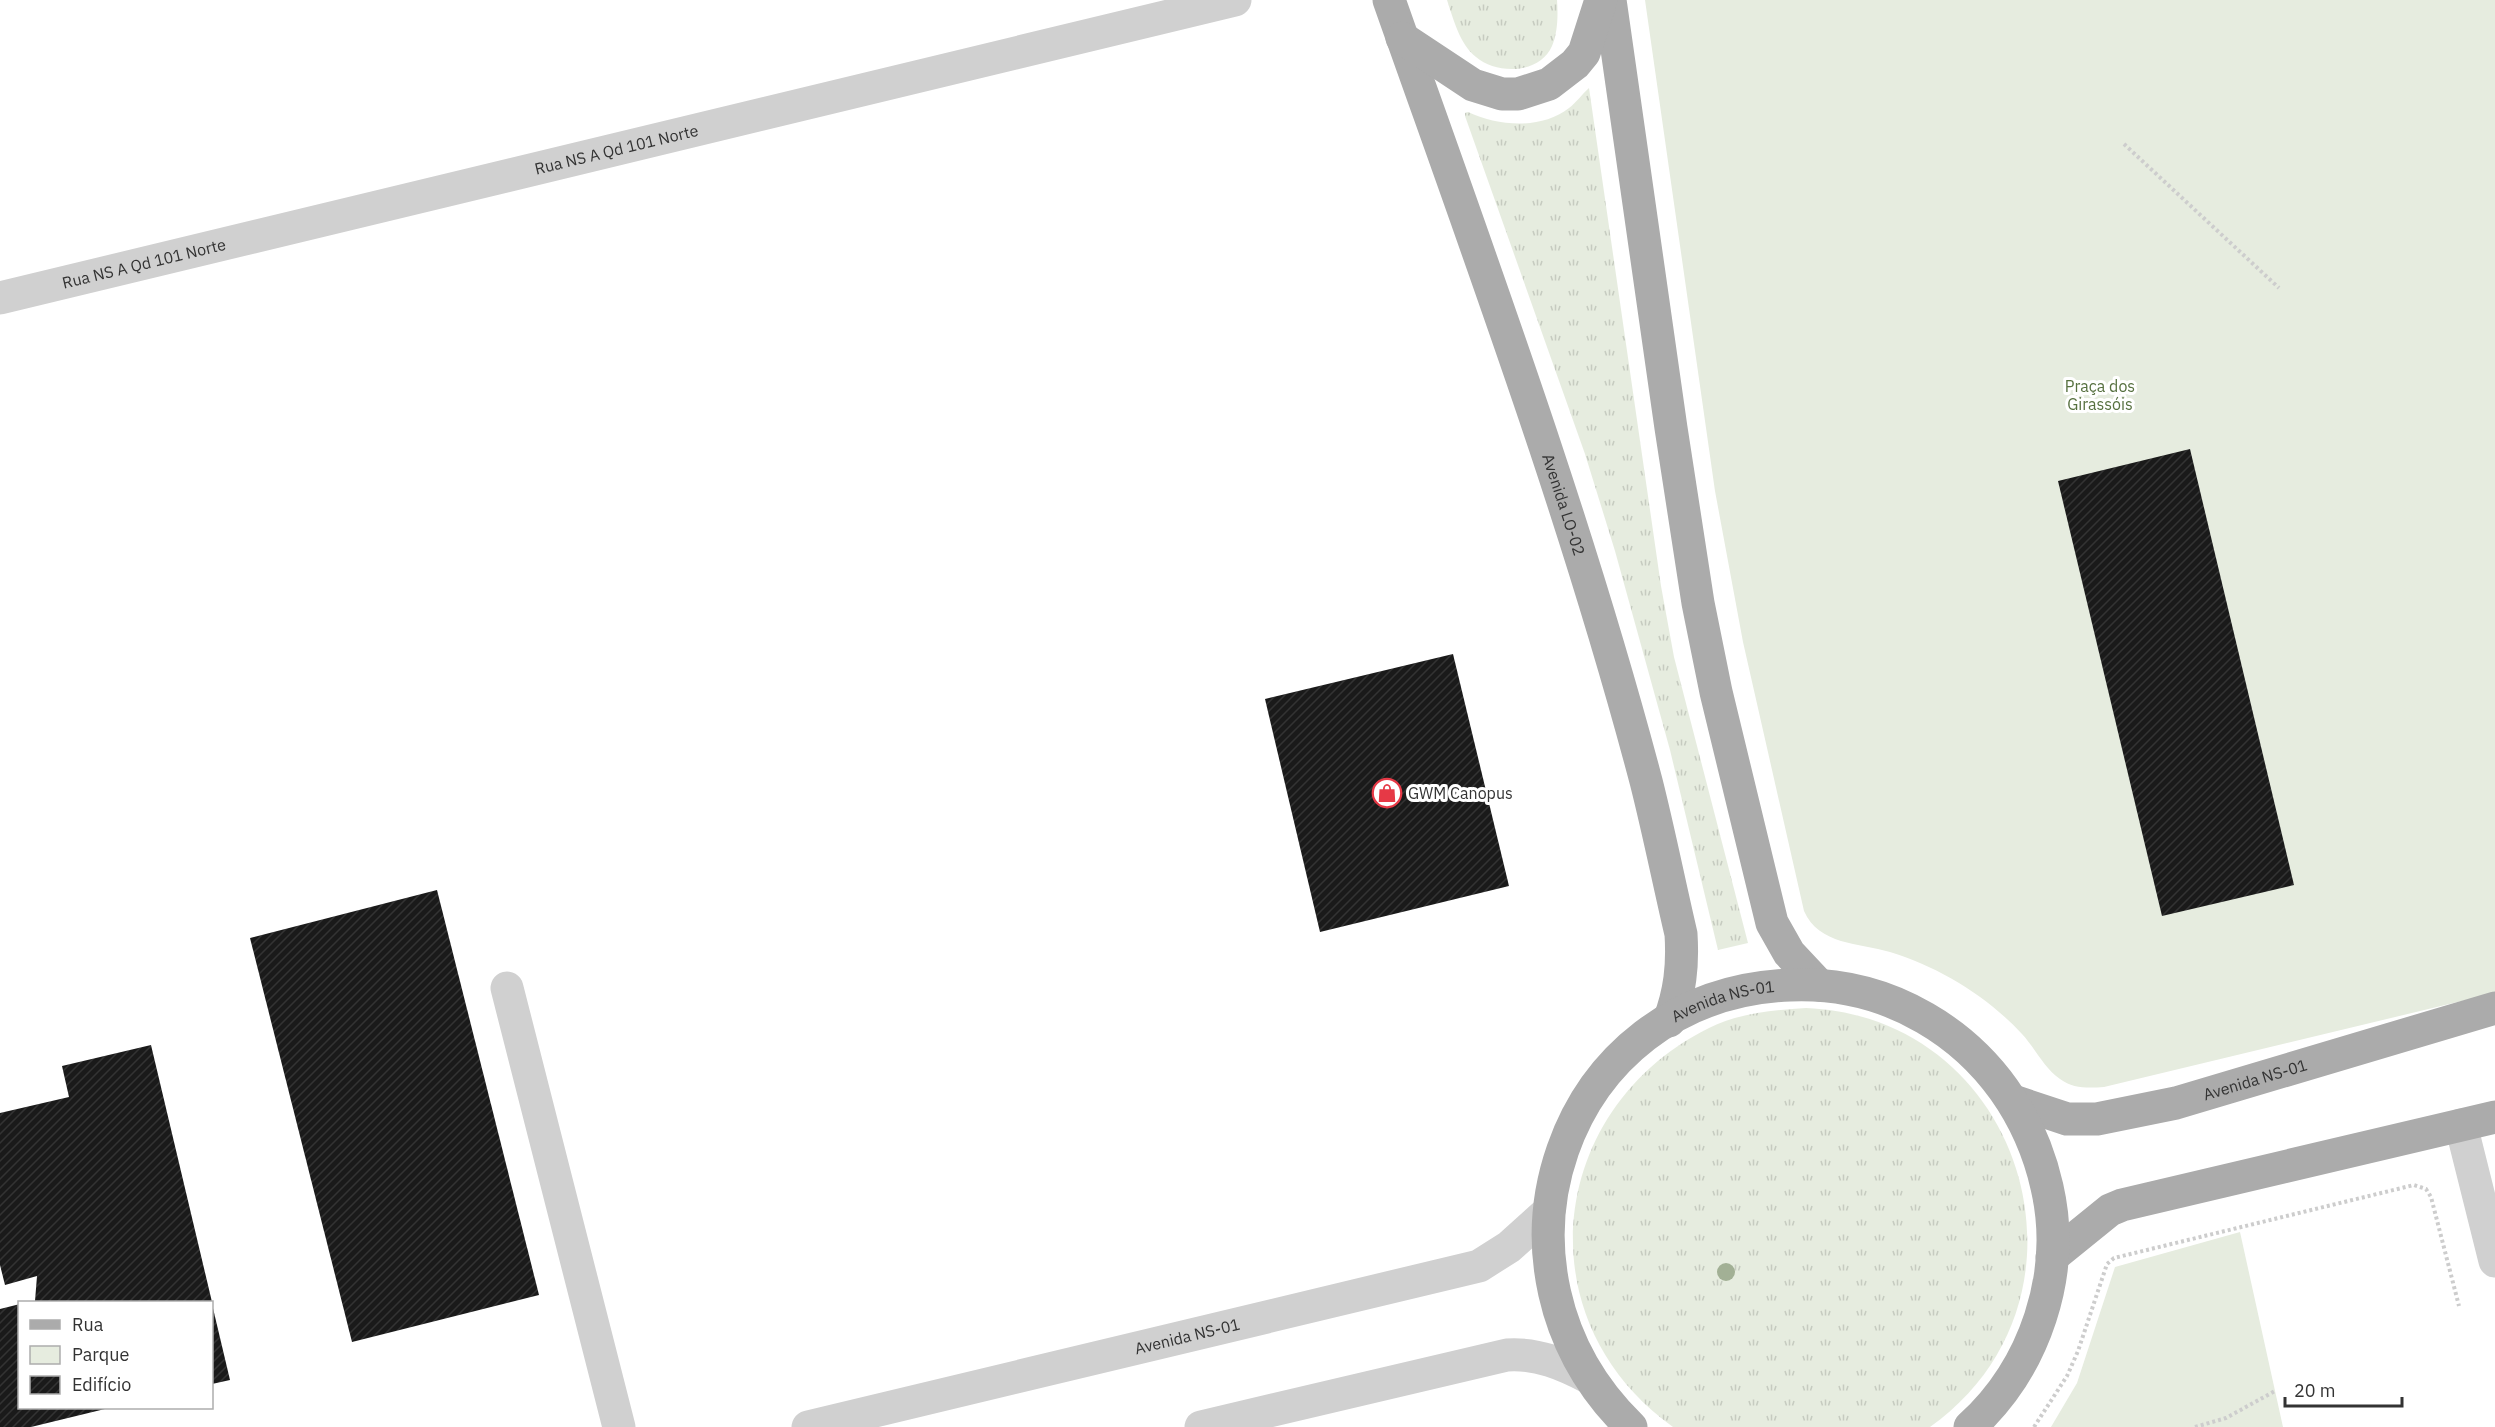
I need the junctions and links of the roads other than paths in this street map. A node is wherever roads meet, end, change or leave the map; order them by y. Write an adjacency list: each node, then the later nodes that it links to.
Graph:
1 (1235, 0): 6 (street, Rua NS A Qd 101 Norte)
2 (1389, 0): 5 (main road, Avenida LO-02)
3 (1601, 0): 5 (main road)
4 (1610, 0): 7 (main road)
5 (1402, 38): 10 (main road, Avenida LO-02)
6 (0, 298)
7 (1819, 985): 10 (main road, Avenida NS-01); 11 (main road, Avenida NS-01)
8 (507, 988): 18 (street)
9 (2495, 1008): 11 (main road, Avenida NS-01)
10 (1669, 1021): 14 (main road, Avenida NS-01)
11 (2013, 1101): 15 (main road, Avenida NS-01)
12 (2495, 1117): 13 (main road)
13 (2461, 1125): 15 (main road); 16 (street)
14 (1549, 1211): 17 (main road, Avenida NS-01); 19 (street, Avenida NS-01)
15 (2052, 1257): 22 (main road, Avenida NS-01)
16 (2495, 1261)
17 (1590, 1378): 20 (street, Avenida NS-01); 21 (main road, Avenida NS-01)
18 (619, 1427)
19 (808, 1427)
20 (1201, 1427)
21 (1632, 1427)
22 (1970, 1427)

